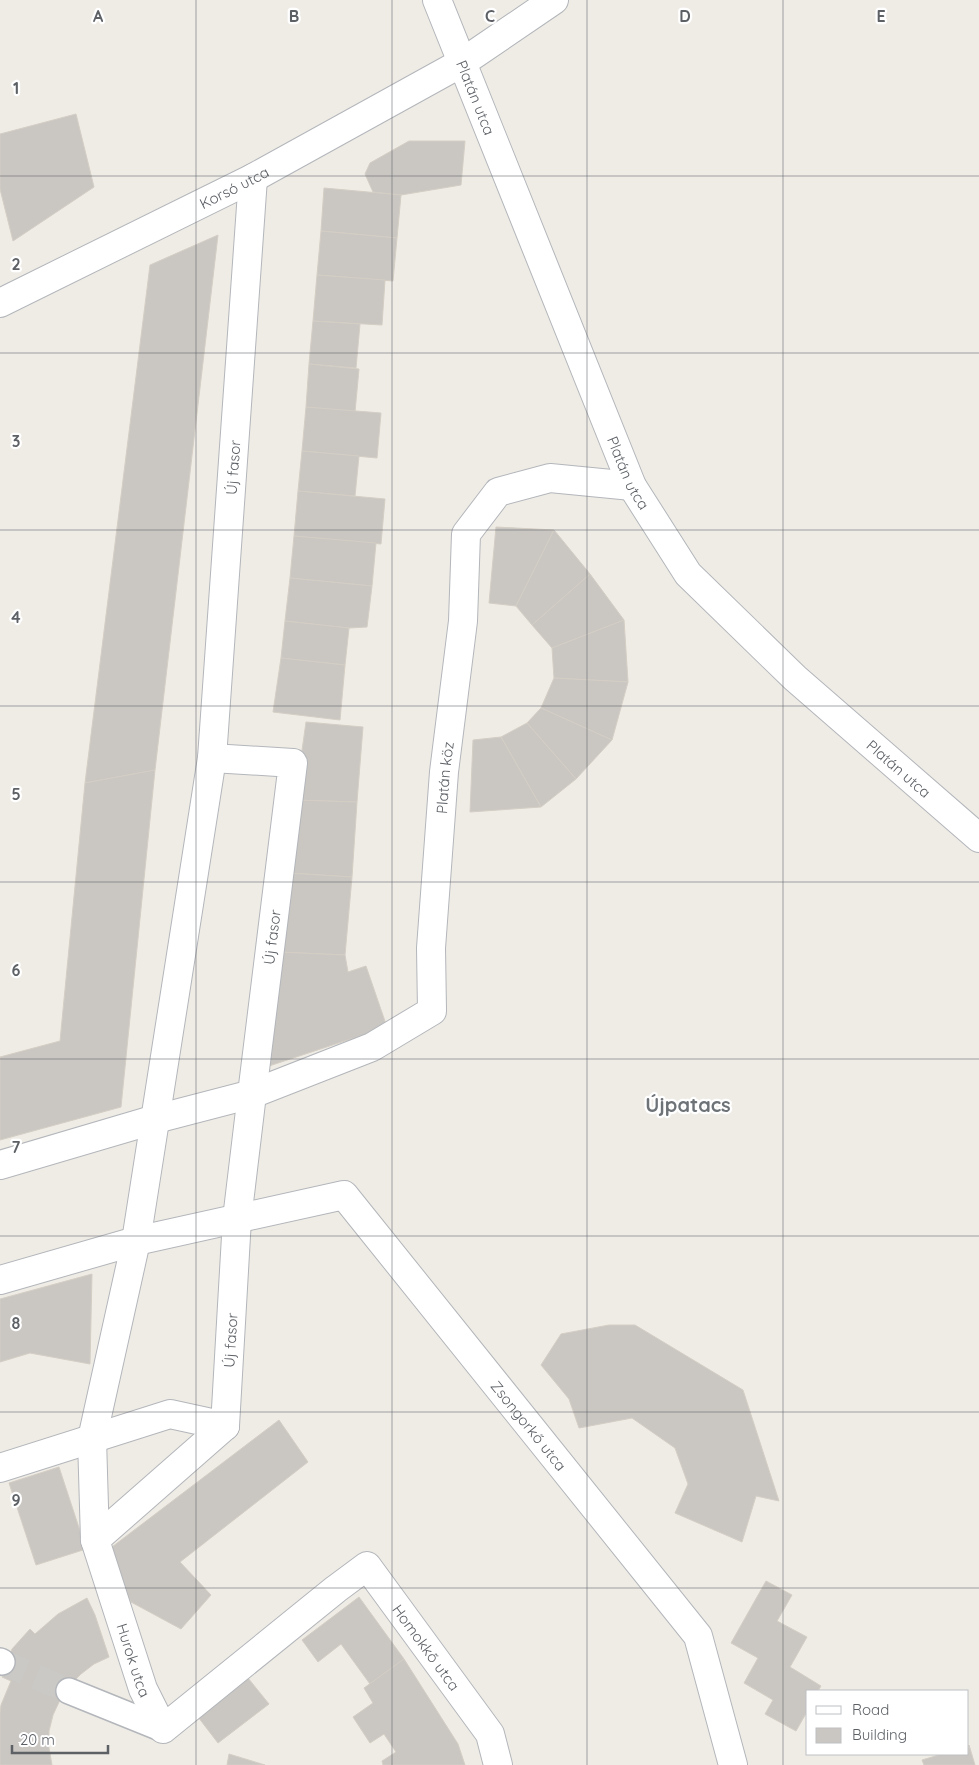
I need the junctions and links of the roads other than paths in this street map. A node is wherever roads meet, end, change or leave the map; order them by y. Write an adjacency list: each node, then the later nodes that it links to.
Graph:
1 (437, 0): 3 (street, Platán utca)
2 (554, 0): 3 (street, Korsó utca)
3 (463, 62): 4 (street, Korsó utca); 6 (street, Platán utca)
4 (253, 178): 5 (street, Korsó utca); 7 (street, Új fasor)
5 (0, 303)
6 (632, 486): 8 (street, Platán utca); 9 (street, Platán köz)
7 (212, 758): 9 (street, Új fasor); 10 (street, Új fasor)
8 (979, 838)
9 (252, 1094): 10 (street); 12 (street, Új fasor)
10 (156, 1119): 11 (street); 13 (street, Új fasor)
11 (0, 1165)
12 (237, 1219): 13 (street); 15 (street, Új fasor); 22 (street, Zsongorkő utca)
13 (136, 1241): 14 (street); 16 (street, Új fasor)
14 (0, 1280)
15 (225, 1426): 16 (street); 18 (street)
16 (92, 1439): 17 (street); 18 (street, Új fasor)
17 (0, 1468)
18 (95, 1540): 20 (street, Hurok utca)
19 (69, 1691): 20 (street)
20 (162, 1729): 21 (street, Homokkő utca)
21 (498, 1765)
22 (733, 1765)

